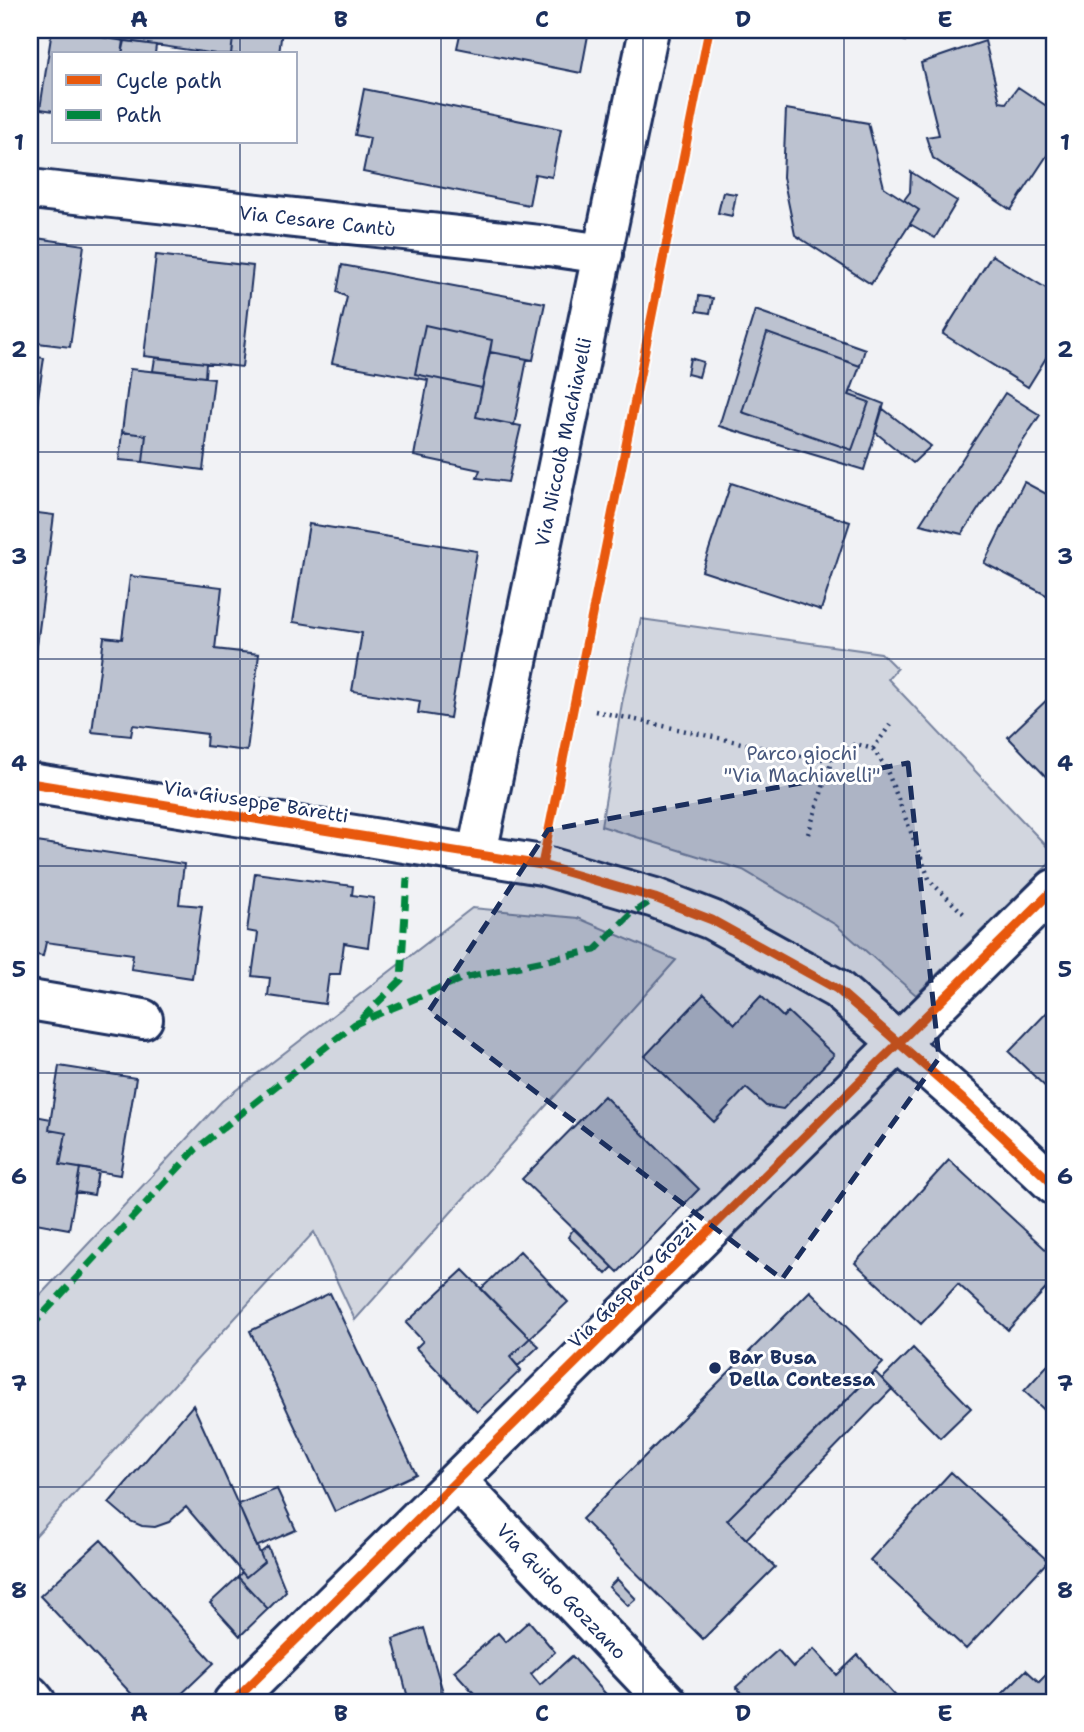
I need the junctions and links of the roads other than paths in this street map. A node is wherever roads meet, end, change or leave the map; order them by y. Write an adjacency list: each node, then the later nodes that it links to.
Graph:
1 (649, 30): 3 (street, Via Niccolò Machiavelli)
2 (30, 189): 3 (street, Via Cesare Cantù)
3 (603, 254): 5 (street, Via Niccolò Machiavelli)
4 (30, 783): 5 (street, Via Giuseppe Baretti)
5 (477, 853): 9 (street, Via Giuseppe Baretti)
6 (1054, 889): 9 (street, Via Gasparo Gozzi)
7 (30, 1000): 8 (street)
8 (142, 1019)
9 (900, 1043): 10 (street, Via Giuseppe Baretti); 11 (street, Via Gasparo Gozzi)
10 (1054, 1185)
11 (457, 1480): 14 (street, Via Gasparo Gozzi); 15 (street, Via Guido Gozzano)
12 (30, 1695): 13 (street)
13 (36, 1702)
14 (233, 1702)
15 (667, 1702)

